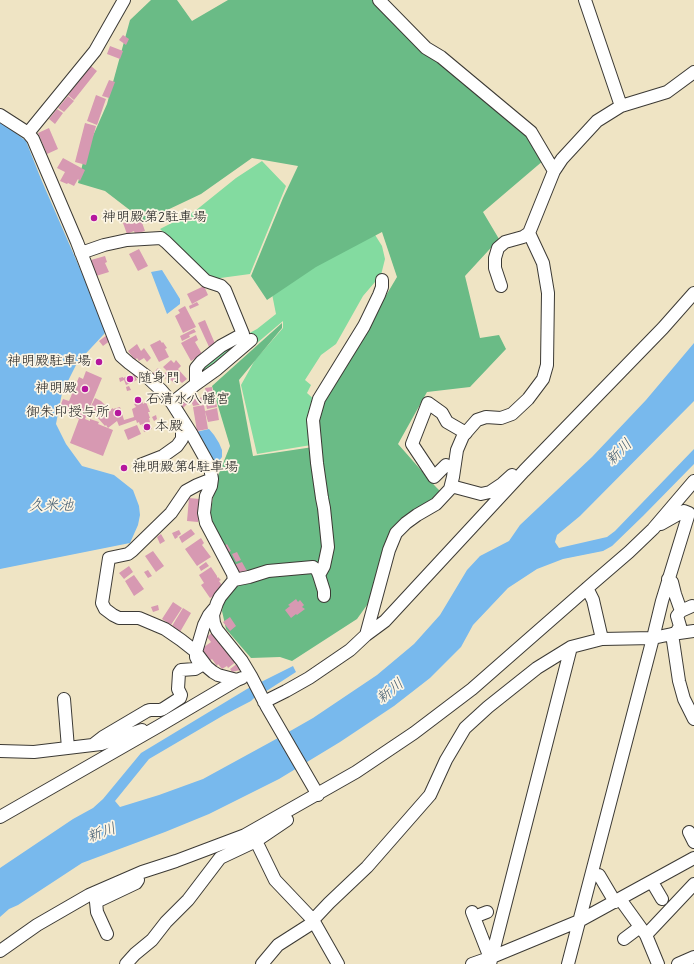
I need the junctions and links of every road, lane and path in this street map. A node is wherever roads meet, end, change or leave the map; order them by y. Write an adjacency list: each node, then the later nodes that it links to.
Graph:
1 (124, 0): 7 (street)
2 (379, 0): 8 (street)
3 (585, 0): 5 (street)
4 (694, 72): 5 (street)
5 (621, 106): 8 (street)
6 (0, 115): 7 (street)
7 (28, 133): 10 (street)
8 (554, 171): 9 (street)
9 (529, 233): 12 (street); 18 (street)
10 (80, 252): 15 (street); 16 (street)
11 (382, 280): 26 (street)
12 (501, 286)
13 (694, 293): 21 (street)
14 (251, 340): 15 (street)
15 (196, 384): 16 (street)
16 (172, 403): 22 (street)
17 (180, 422): 19 (street)
18 (466, 433): 20 (street); 24 (street)
19 (140, 465)
20 (446, 465)
21 (524, 471): 24 (street); 34 (street)
22 (212, 478): 28 (street); 38 (street)
23 (694, 481): 25 (street)
24 (451, 486): 34 (street)
25 (653, 529): 27 (street); 29 (street)
26 (319, 575): 28 (street); 30 (street)
27 (668, 579): 33 (street); 35 (street)
28 (234, 580): 31 (street)
29 (586, 588): 36 (street); 48 (street)
30 (324, 596)
31 (215, 608): 38 (street); 39 (street)
32 (694, 631): 33 (street)
33 (674, 634): 35 (street); 43 (street)
34 (366, 635): 42 (street)
35 (653, 638): 36 (street); 61 (street)
36 (602, 639): 37 (street)
37 (571, 647): 60 (street); 67 (street)
38 (196, 651): 40 (street); 45 (street)
39 (253, 679): 40 (street); 42 (street)
40 (237, 680): 44 (street)
41 (64, 699): 46 (street)
42 (264, 702): 48 (street)
43 (694, 719)
44 (159, 726): 45 (street); 50 (street)
45 (94, 744): 46 (street)
46 (68, 748): 47 (street)
47 (0, 751)
48 (316, 792): 49 (street)
49 (303, 803): 51 (street); 53 (street)
50 (0, 817)
51 (256, 841): 60 (street); 68 (street)
52 (694, 858): 55 (street)
53 (142, 872): 63 (street); 65 (street)
54 (599, 875): 58 (street)
55 (652, 882): 57 (street); 58 (street)
56 (694, 884): 62 (street)
57 (662, 899)
58 (618, 901): 61 (street); 62 (street)
59 (487, 912): 67 (street)
60 (313, 921): 69 (street); 70 (street)
61 (579, 921): 67 (street); 72 (street)
62 (643, 931): 64 (street); 73 (street)
63 (107, 934)
64 (624, 939)
65 (0, 951)
66 (694, 957): 74 (street)
67 (491, 960): 71 (street)
68 (126, 964)
69 (262, 964)
70 (338, 964)
71 (472, 964)
72 (568, 964)
73 (658, 964)
74 (678, 964)

